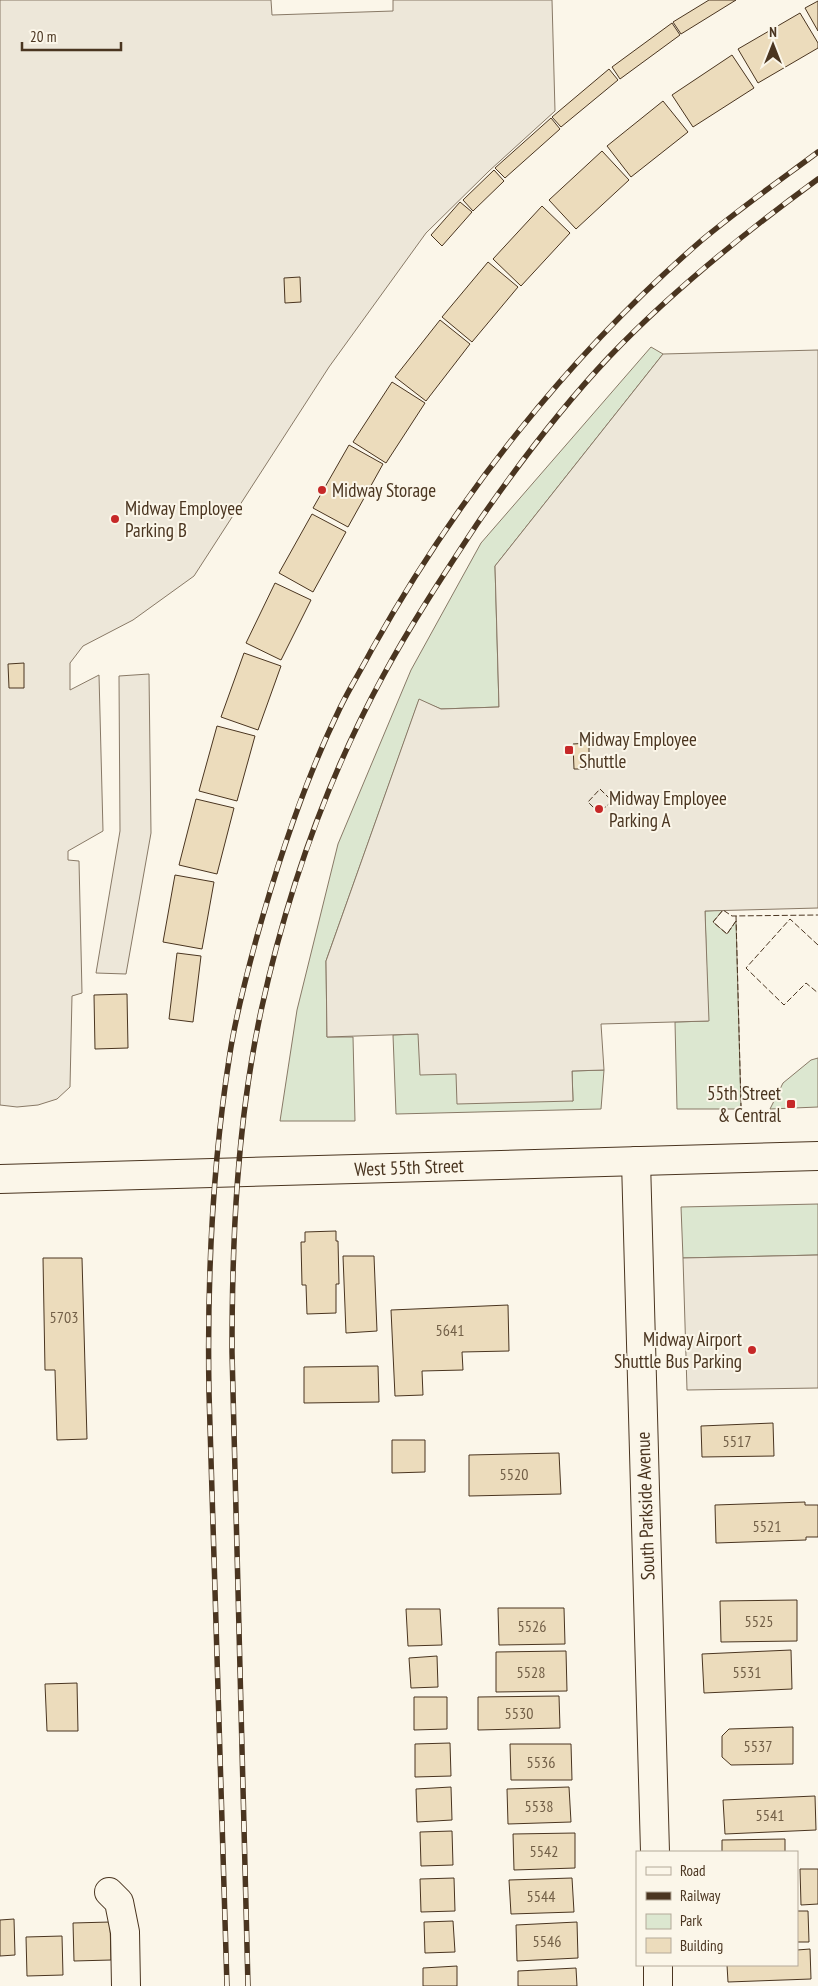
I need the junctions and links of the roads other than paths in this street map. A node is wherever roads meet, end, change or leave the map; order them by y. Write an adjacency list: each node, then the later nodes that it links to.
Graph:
1 (818, 1156): 2 (main road, West 55th Street)
2 (636, 1160): 3 (main road, West 55th Street); 4 (main road, South Parkside Avenue)
3 (0, 1179)
4 (655, 1851)
5 (109, 1892): 7 (main road)
6 (658, 1966): 8 (main road)
7 (126, 1986)
8 (658, 1986)

